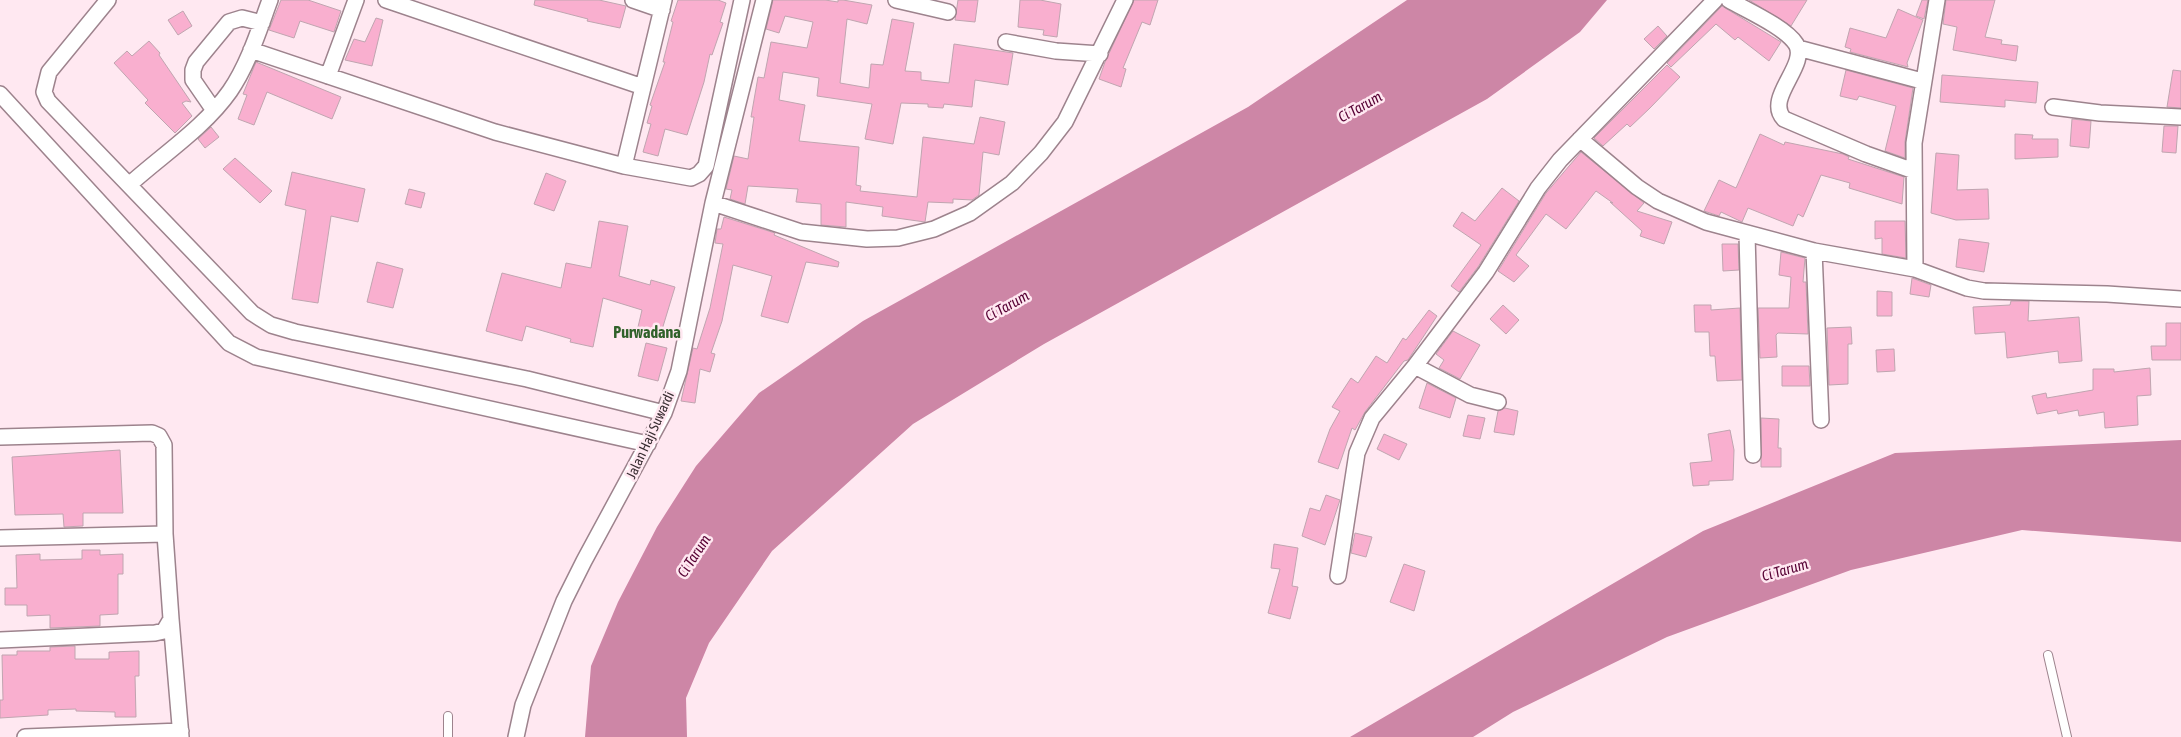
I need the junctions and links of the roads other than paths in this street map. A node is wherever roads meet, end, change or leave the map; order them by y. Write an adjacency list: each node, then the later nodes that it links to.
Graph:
1 (108, 0): 30 (street)
2 (270, 0): 15 (street)
3 (356, 0): 20 (street)
4 (386, 0): 22 (street)
5 (633, 0): 13 (street)
6 (742, 0): 28 (street)
7 (764, 0): 31 (street, Jalan Haji Suwardi)
8 (896, 0): 14 (street)
9 (1125, 0): 19 (street)
10 (1715, 0): 27 (street)
11 (1729, 0): 17 (street)
12 (1937, 0): 21 (street)
13 (663, 5): 22 (street)
14 (948, 12)
15 (262, 23): 18 (street); 25 (street)
16 (1006, 42): 19 (street)
17 (1798, 48): 21 (street); 29 (street)
18 (251, 50): 20 (street); 25 (street)
19 (1100, 54): 31 (street)
20 (328, 76): 28 (street)
21 (1922, 81): 29 (street)
22 (643, 87): 28 (street)
23 (0, 94): 41 (street)
24 (2054, 108): 26 (street)
25 (213, 109): 30 (street)
26 (2181, 117)
27 (1580, 139): 32 (street); 36 (street)
28 (624, 166)
29 (1914, 171): 34 (street)
30 (129, 185): 38 (street)
31 (713, 203): 38 (street, Jalan Haji Suwardi)
32 (1747, 234): 33 (street); 42 (street)
33 (1814, 251): 34 (street); 39 (street)
34 (1915, 269): 35 (street)
35 (2181, 299)
36 (1416, 366): 37 (street); 45 (street)
37 (1498, 402)
38 (664, 413): 41 (street, Jalan Haji Suwardi)
39 (1821, 420)
40 (0, 437): 43 (street)
41 (648, 444): 53 (street, Jalan Haji Suwardi)
42 (1753, 455)
43 (165, 534): 44 (street); 46 (street)
44 (0, 538)
45 (1338, 576)
46 (171, 620): 47 (street); 50 (street)
47 (0, 640)
48 (2048, 655): 54 (lane)
49 (448, 716): 52 (lane)
50 (181, 734): 51 (street)
51 (25, 737)
52 (448, 737)
53 (516, 737)
54 (2067, 737)

